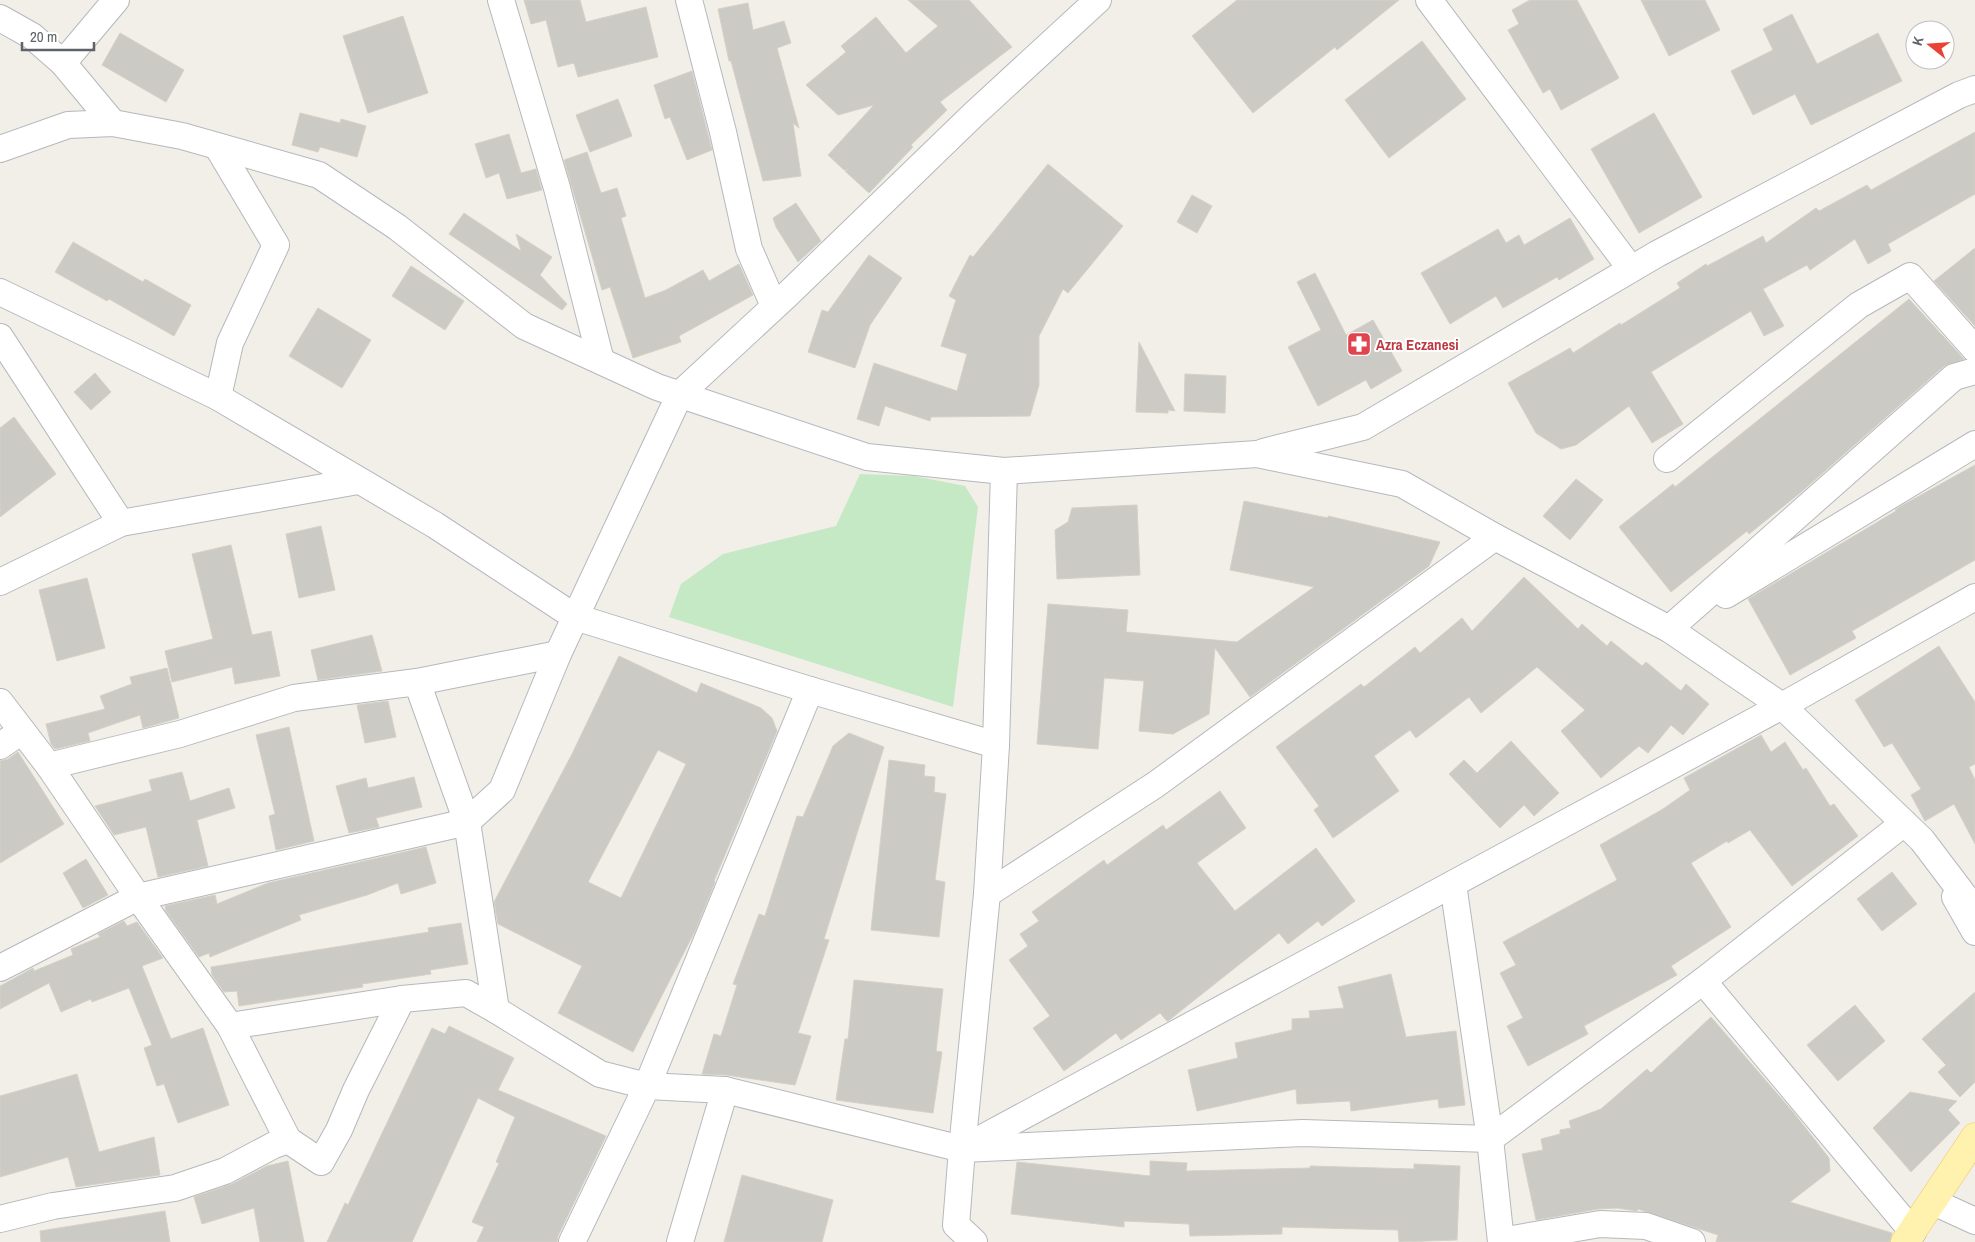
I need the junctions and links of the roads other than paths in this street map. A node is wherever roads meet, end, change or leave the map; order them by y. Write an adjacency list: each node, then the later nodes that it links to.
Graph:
1 (116, 0): 7 (street)
2 (501, 0): 17 (street)
3 (1098, 0): 14 (street)
4 (1429, 0): 12 (street)
5 (692, 2): 14 (street)
6 (0, 18): 7 (street)
7 (63, 63): 9 (street)
8 (1975, 90): 12 (street)
9 (113, 122): 10 (street); 11 (street)
10 (217, 146): 17 (street); 20 (street)
11 (0, 149)
12 (1631, 269): 22 (street)
13 (0, 292): 20 (street)
14 (774, 306): 19 (street)
15 (0, 337): 26 (street)
16 (1975, 349): 23 (street)
17 (601, 361): 19 (street)
18 (1975, 371): 31 (street)
19 (680, 394): 24 (street); 30 (street)
20 (218, 397): 25 (street)
21 (1975, 444): 31 (street)
22 (1257, 454): 24 (street); 27 (street)
23 (1667, 458)
24 (1004, 470): 38 (street)
25 (358, 481): 26 (street); 30 (street)
26 (121, 523): 28 (street)
27 (1495, 536): 31 (street); 44 (street)
28 (0, 582)
29 (1975, 597): 36 (street)
30 (576, 616): 32 (street); 34 (street)
31 (1670, 629): 36 (street)
32 (558, 654): 33 (street); 41 (street)
33 (417, 682): 40 (street); 41 (street)
34 (810, 690): 38 (street); 53 (street)
35 (0, 702): 37 (street)
36 (1782, 706): 42 (street); 43 (street)
37 (22, 731): 39 (street); 40 (street)
38 (996, 745): 44 (street)
39 (0, 746)
40 (48, 766): 45 (street)
41 (467, 822): 45 (street); 51 (street)
42 (1913, 831): 46 (street); 47 (street); 49 (street)
43 (1453, 884): 56 (street); 58 (street)
44 (987, 894): 58 (street)
45 (138, 897): 48 (street); 52 (street)
46 (1975, 910)
47 (1975, 932)
48 (0, 968)
49 (1703, 981): 56 (street); 64 (street)
50 (402, 999): 51 (street); 52 (street); 57 (street)
51 (496, 1010): 53 (street)
52 (230, 1026): 57 (street)
53 (647, 1086): 54 (street); 66 (street)
54 (725, 1090): 58 (street); 67 (street)
55 (1975, 1137): 64 (main road)
56 (1490, 1139): 58 (street); 65 (street)
57 (288, 1140): 61 (street)
58 (962, 1149): 63 (street)
59 (1975, 1172): 60 (main road)
60 (1940, 1204): 62 (street); 64 (main road)
61 (0, 1219)
62 (1975, 1221)
63 (961, 1236)
64 (1909, 1237)
65 (1501, 1241): 68 (street)
66 (572, 1242)
67 (680, 1242)
68 (1692, 1242)

